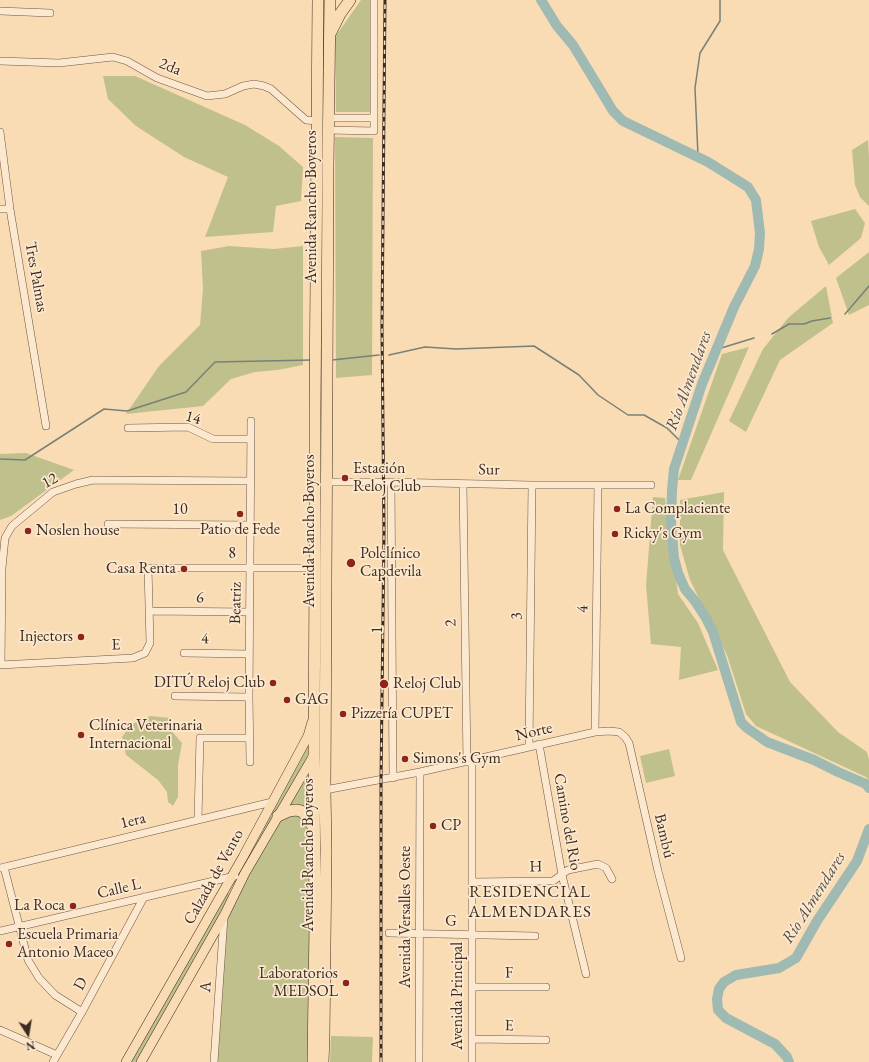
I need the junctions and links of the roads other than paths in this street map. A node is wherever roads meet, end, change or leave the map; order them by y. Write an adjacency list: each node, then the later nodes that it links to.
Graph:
1 (318, 0): 11 (highway, Avenida Rancho Boyeros)
2 (330, 0): 7 (highway, Avenida Rancho Boyeros)
3 (350, 0): 7 (highway)
4 (374, 0): 10 (street)
5 (0, 11): 6 (street)
6 (50, 13)
7 (329, 38): 9 (highway, Avenida Rancho Boyeros)
8 (0, 61): 11 (street, 2da)
9 (328, 118): 10 (street); 12 (highway, Avenida Rancho Boyeros)
10 (374, 118): 12 (street)
11 (317, 121): 16 (highway, Avenida Rancho Boyeros)
12 (328, 130): 16 (highway, Avenida Rancho Boyeros)
13 (0, 132): 15 (street, Tres Palmas)
14 (0, 209): 15 (street)
15 (10, 210): 19 (street, Tres Palmas)
16 (322, 350): 17 (highway, Avenida Rancho Boyeros)
17 (321, 367): 23 (highway, Avenida Rancho Boyeros); 33 (highway, Avenida Rancho Boyeros)
18 (251, 421): 21 (street, Beatriz)
19 (46, 426)
20 (128, 428): 21 (street, 14)
21 (251, 439): 22 (street, Beatriz)
22 (251, 482): 30 (street, Beatriz); 38 (street, 12)
23 (326, 482): 24 (street, Sur); 44 (highway, Avenida Rancho Boyeros)
24 (391, 482): 25 (street, Sur); 52 (street, 1)
25 (463, 484): 26 (street, Sur); 50 (street, 2)
26 (532, 485): 27 (street, Sur); 47 (street, 3)
27 (598, 485): 28 (street, Sur); 43 (street, 4)
28 (652, 485)
29 (108, 524): 30 (street, 10)
30 (251, 525): 32 (street, Beatriz)
31 (148, 568): 32 (street, 8); 34 (street, E)
32 (251, 568): 33 (street, 8); 35 (street, Beatriz)
33 (315, 568): 41 (highway, Avenida Rancho Boyeros)
34 (149, 611): 35 (street, 6); 38 (street, E)
35 (250, 612): 37 (street, Beatriz)
36 (184, 653): 37 (street, 4)
37 (249, 654): 40 (street, Beatriz)
38 (0, 665)
39 (175, 696): 40 (street)
40 (249, 697): 45 (street, Beatriz)
41 (314, 701): 48 (highway, Avenida Rancho Boyeros); 54 (main road, Calzada de Vento)
42 (609, 731): 43 (street, Norte); 77 (street, Bambú)
43 (595, 732): 46 (street, Norte)
44 (325, 733): 48 (highway); 53 (highway, Avenida Rancho Boyeros)
45 (250, 738): 49 (street, Beatriz); 57 (street)
46 (539, 744): 47 (street, Norte); 63 (street, Camino del Rio)
47 (529, 747): 50 (street, Norte)
48 (314, 754): 55 (highway, Avenida Rancho Boyeros); 56 (main road, Calzada de Vento)
49 (250, 762)
50 (469, 762): 51 (street, Norte); 66 (street, Avenida Principal)
51 (420, 772): 52 (street, Norte); 74 (street, Avenida Versalles Oeste)
52 (393, 778): 53 (street, Norte)
53 (325, 790): 55 (highway); 93 (highway, Avenida Rancho Boyeros)
54 (272, 802): 57 (street, 1era); 59 (main road, Calzada de Vento)
55 (314, 805): 58 (highway, Avenida Rancho Boyeros)
56 (278, 816): 58 (highway); 60 (main road, Calzada de Vento)
57 (198, 819): 61 (street, 1era)
58 (315, 830): 92 (highway, Avenida Rancho Boyeros)
59 (243, 857): 60 (main road); 64 (main road, Calzada de Vento)
60 (252, 861): 62 (main road, Calzada de Vento)
61 (2, 867): 71 (street)
62 (245, 873): 64 (street, Calle L); 68 (main road, Calzada de Vento)
63 (562, 875): 65 (street, H); 66 (street, H); 78 (street, Camino del Rio)
64 (232, 876): 67 (main road, Calzada de Vento); 69 (street, Calle L)
65 (612, 879)
66 (472, 882): 75 (street, Avenida Principal)
67 (227, 885): 68 (main road); 88 (main road, Calzada de Vento)
68 (235, 892): 70 (main road, Calzada de Vento)
69 (144, 897): 71 (street, Calle L); 81 (street, D)
70 (225, 914): 85 (street, A); 89 (main road, Calzada de Vento)
71 (19, 927): 72 (street, Calle L); 81 (street)
72 (0, 931)
73 (389, 933): 74 (street, G)
74 (420, 934): 75 (street, G); 94 (street, Avenida Versalles Oeste)
75 (472, 935): 76 (street, G); 80 (street, Avenida Principal)
76 (535, 936)
77 (681, 958)
78 (586, 974)
79 (546, 986): 80 (street, F)
80 (472, 987): 83 (street, Avenida Principal)
81 (82, 1012): 86 (street, D)
82 (0, 1030): 86 (street)
83 (472, 1040): 84 (street, E); 95 (street, Avenida Principal)
84 (546, 1040)
85 (215, 1052): 90 (street); 91 (street, A)
86 (57, 1055): 87 (street, D)
87 (53, 1062)
88 (126, 1062)
89 (141, 1062)
90 (210, 1062)
91 (214, 1062)
92 (313, 1062)
93 (323, 1062)
94 (419, 1062)
95 (472, 1062)

